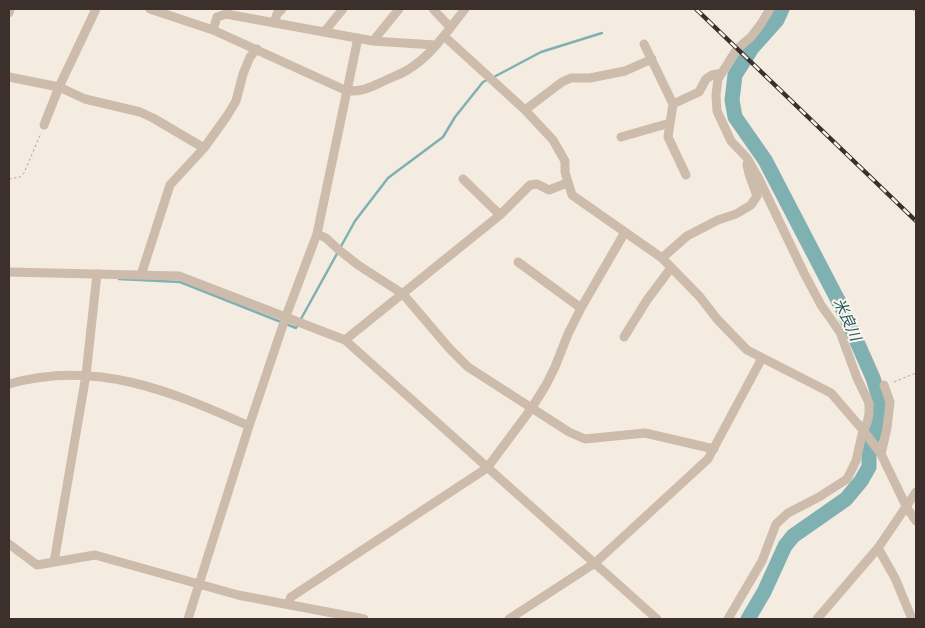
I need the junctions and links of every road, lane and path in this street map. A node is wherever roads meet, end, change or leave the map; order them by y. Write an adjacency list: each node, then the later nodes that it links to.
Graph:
1 (10, 9): 11 (street)
2 (96, 9): 26 (street)
3 (150, 9): 15 (street)
4 (282, 9): 13 (street)
5 (343, 9): 16 (street)
6 (400, 9): 19 (street)
7 (432, 9): 14 (street)
8 (465, 9): 14 (street)
9 (770, 9): 24 (street)
10 (913, 9): 12 (path)
11 (9, 13)
12 (916, 16)
13 (274, 23): 15 (street); 16 (street)
14 (450, 27): 17 (street)
15 (213, 30): 22 (street)
16 (324, 32): 18 (street)
17 (444, 36): 21 (street); 29 (street)
18 (358, 38): 19 (street); 27 (street)
19 (373, 41): 21 (street)
20 (644, 44): 23 (street)
21 (435, 45): 27 (street)
22 (257, 49): 27 (street); 33 (street)
23 (652, 59): 28 (street); 29 (street)
24 (722, 73): 28 (street); 34 (street)
25 (9, 78): 26 (street)
26 (59, 87): 31 (street); 33 (street)
27 (347, 91): 41 (street)
28 (673, 104): 30 (street)
29 (525, 110): 38 (street)
30 (670, 123): 32 (street); 35 (street)
31 (44, 125): 36 (path)
32 (620, 137)
33 (204, 148): 47 (street)
34 (747, 158): 42 (street); 49 (street)
35 (686, 175)
36 (9, 179)
37 (463, 179): 39 (street)
38 (568, 183): 39 (street); 40 (street)
39 (500, 215): 48 (street)
40 (625, 232): 42 (street); 50 (street)
41 (317, 234): 48 (street); 51 (street)
42 (662, 258): 44 (street)
43 (518, 262): 50 (street)
44 (671, 268): 52 (street); 54 (street)
45 (9, 272): 46 (street)
46 (97, 274): 47 (street); 56 (street)
47 (141, 275): 51 (street)
48 (402, 294): 53 (street); 59 (street)
49 (821, 305): 58 (path); 61 (street)
50 (581, 308): 59 (street)
51 (286, 316): 53 (street); 60 (street)
52 (624, 337)
53 (344, 340): 64 (street)
54 (762, 358): 61 (street); 62 (street)
55 (916, 373): 58 (path)
56 (86, 375): 57 (street); 60 (street); 70 (street)
57 (9, 384)
58 (884, 385): 63 (street)
59 (531, 409): 62 (street); 64 (street)
60 (249, 426): 72 (street)
61 (863, 430): 63 (street); 78 (street)
62 (714, 450): 71 (street)
63 (880, 454): 66 (street)
64 (487, 468): 71 (street); 73 (street)
65 (916, 492): 66 (street)
66 (907, 508): 67 (street); 69 (street)
67 (916, 521)
68 (9, 544): 70 (street)
69 (878, 548): 79 (street); 80 (street)
70 (54, 562): 72 (street)
71 (595, 564): 76 (street); 77 (street)
72 (200, 584): 73 (street); 74 (street)
73 (288, 604): 75 (street)
74 (188, 619)
75 (364, 619)
76 (509, 619)
77 (657, 619)
78 (728, 619)
79 (817, 619)
80 (912, 619)

